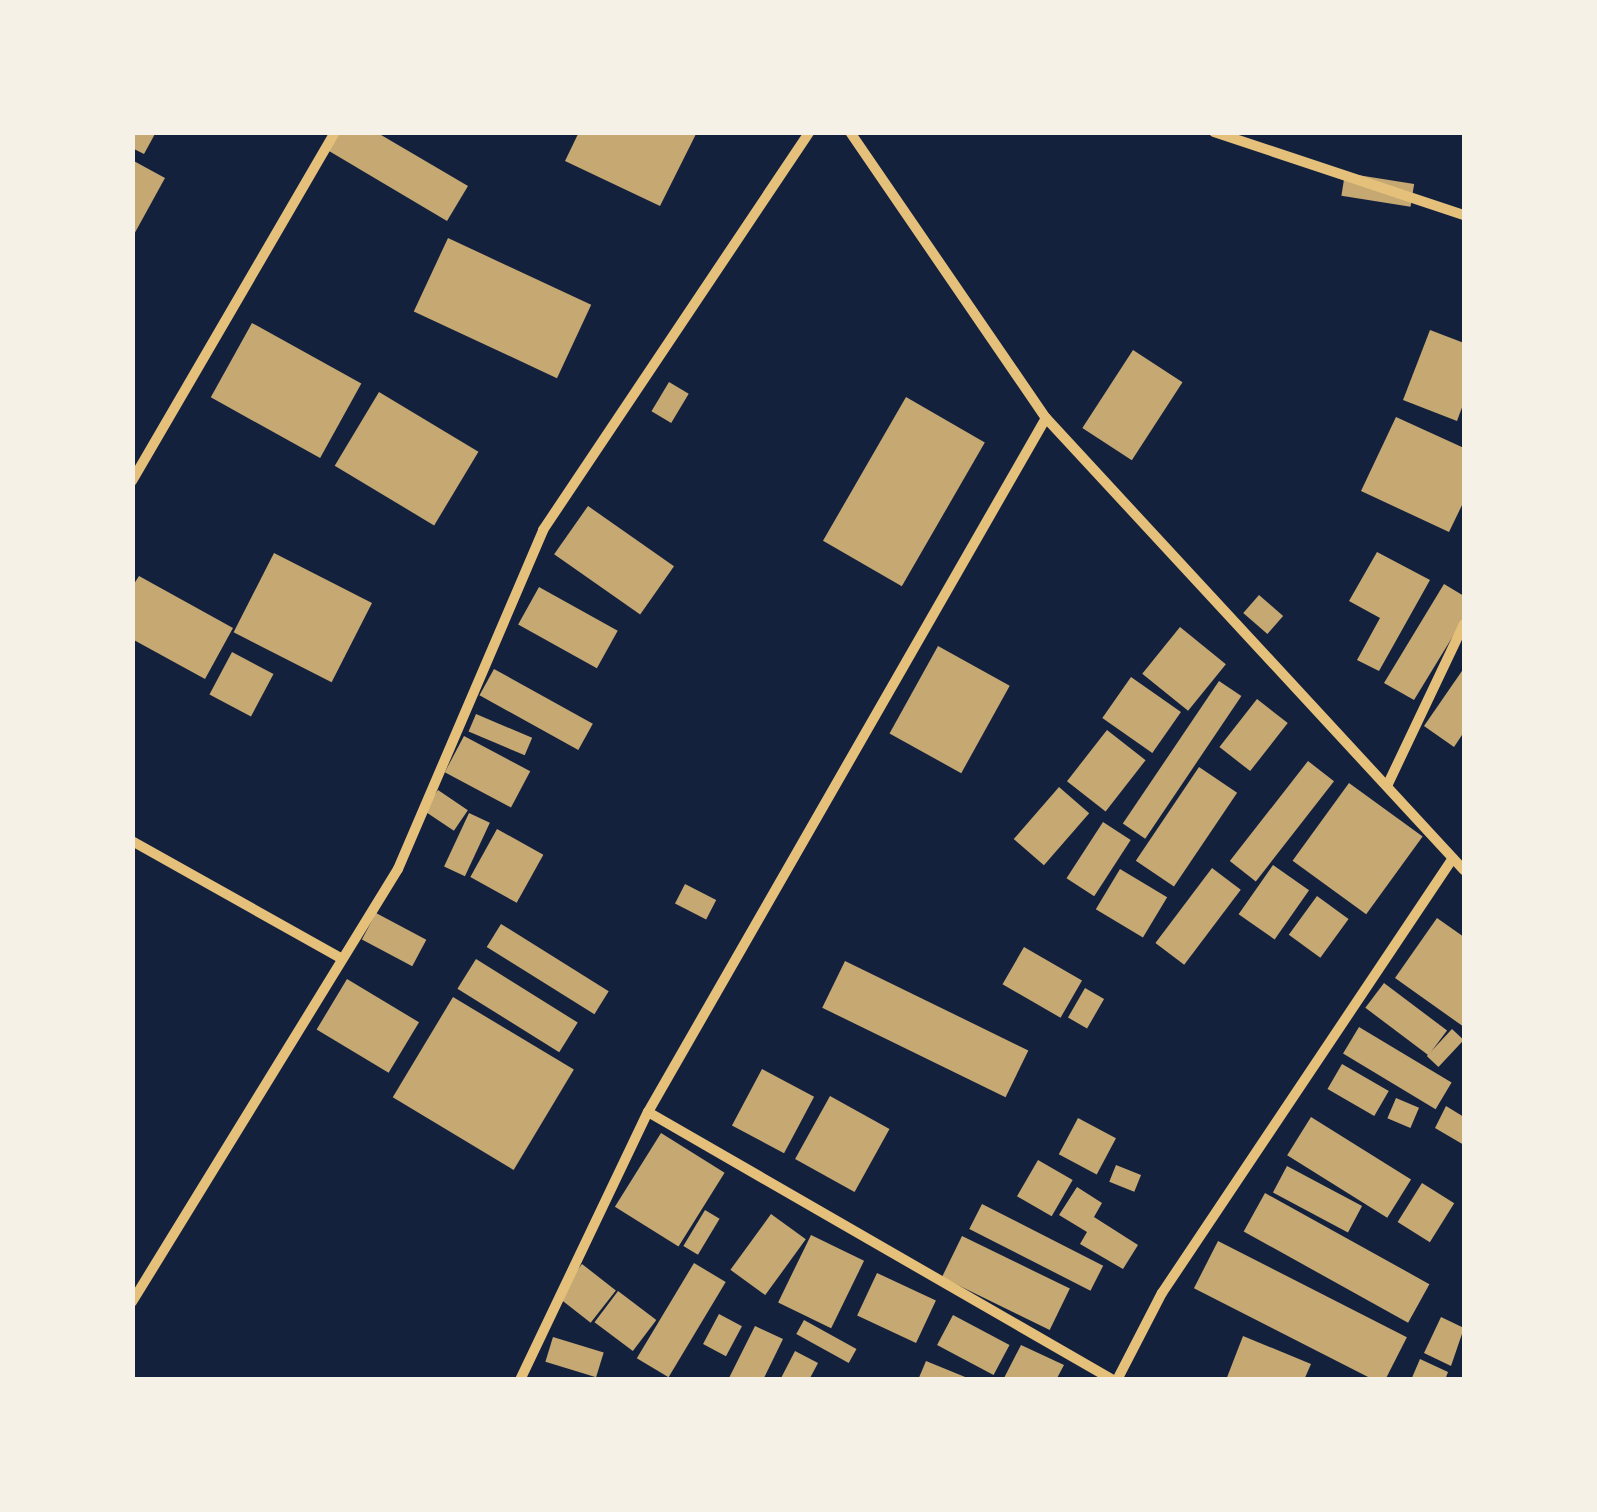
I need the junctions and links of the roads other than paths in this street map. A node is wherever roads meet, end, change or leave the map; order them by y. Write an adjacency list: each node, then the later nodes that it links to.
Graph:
1 (335, 132): 7 (street)
2 (809, 132): 13 (street)
3 (850, 132): 6 (street)
4 (1214, 132): 5 (street)
5 (1464, 214)
6 (1046, 418): 9 (street); 14 (street)
7 (132, 481)
8 (1464, 624): 9 (street)
9 (1387, 786): 11 (street)
10 (132, 841): 13 (street)
11 (1453, 858): 12 (street); 17 (street)
12 (1464, 870)
13 (342, 959): 15 (street)
14 (648, 1112): 16 (street); 17 (street)
15 (132, 1302)
16 (520, 1380)
17 (1115, 1380)

